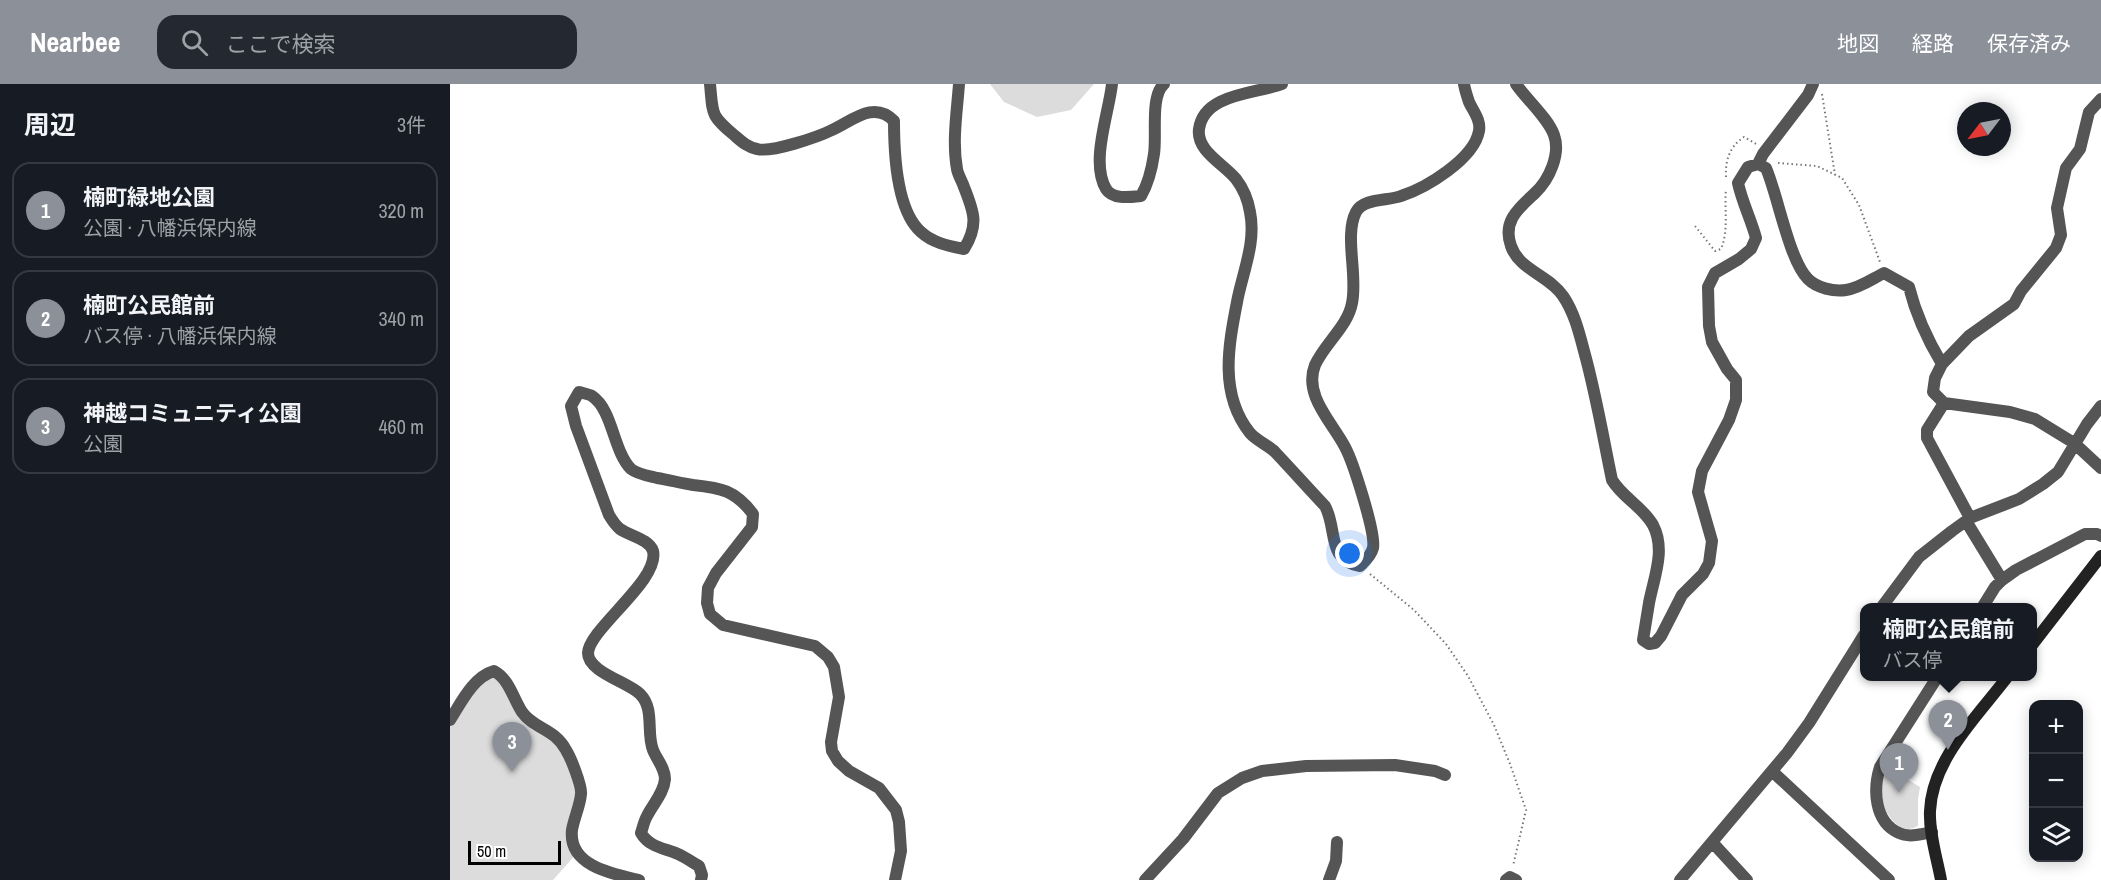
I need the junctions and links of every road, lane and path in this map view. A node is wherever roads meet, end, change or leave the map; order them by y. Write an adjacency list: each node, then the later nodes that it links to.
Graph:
1 (710, 84): 2 (street)
2 (959, 84)
3 (1112, 84): 4 (street)
4 (1164, 84)
5 (1282, 84): 21 (street)
6 (1464, 84): 21 (street)
7 (1516, 84): 10 (street)
8 (1817, 88): 10 (street); 11 (path)
9 (2101, 99): 13 (street)
10 (1761, 159): 11 (path); 12 (street)
11 (1835, 174): 12 (path)
12 (1884, 273): 13 (street)
13 (1942, 364): 14 (street)
14 (1944, 403): 16 (street); 18 (street)
15 (2101, 406): 16 (street)
16 (2074, 443): 17 (street); 18 (street)
17 (2101, 468)
18 (1968, 519): 22 (street); 23 (street)
19 (2101, 536): 22 (street)
20 (2101, 556): 25 (main road)
21 (1360, 566): 35 (path)
22 (2002, 580): 24 (street)
23 (1885, 603)
24 (1985, 603)
25 (2037, 639)
26 (1860, 641): 30 (street)
27 (1935, 681): 32 (street)
28 (2004, 681): 32 (main road)
29 (450, 720): 36 (street)
30 (1772, 771): 34 (street); 43 (street)
31 (1445, 776): 39 (street)
32 (1932, 832): 44 (main road)
33 (1337, 842): 40 (street)
34 (1712, 842): 41 (street); 42 (street)
35 (1511, 879)
36 (639, 880)
37 (701, 880): 38 (street)
38 (895, 880)
39 (1145, 880)
40 (1329, 880)
41 (1680, 880)
42 (1747, 880)
43 (1889, 880)
44 (1941, 880)

